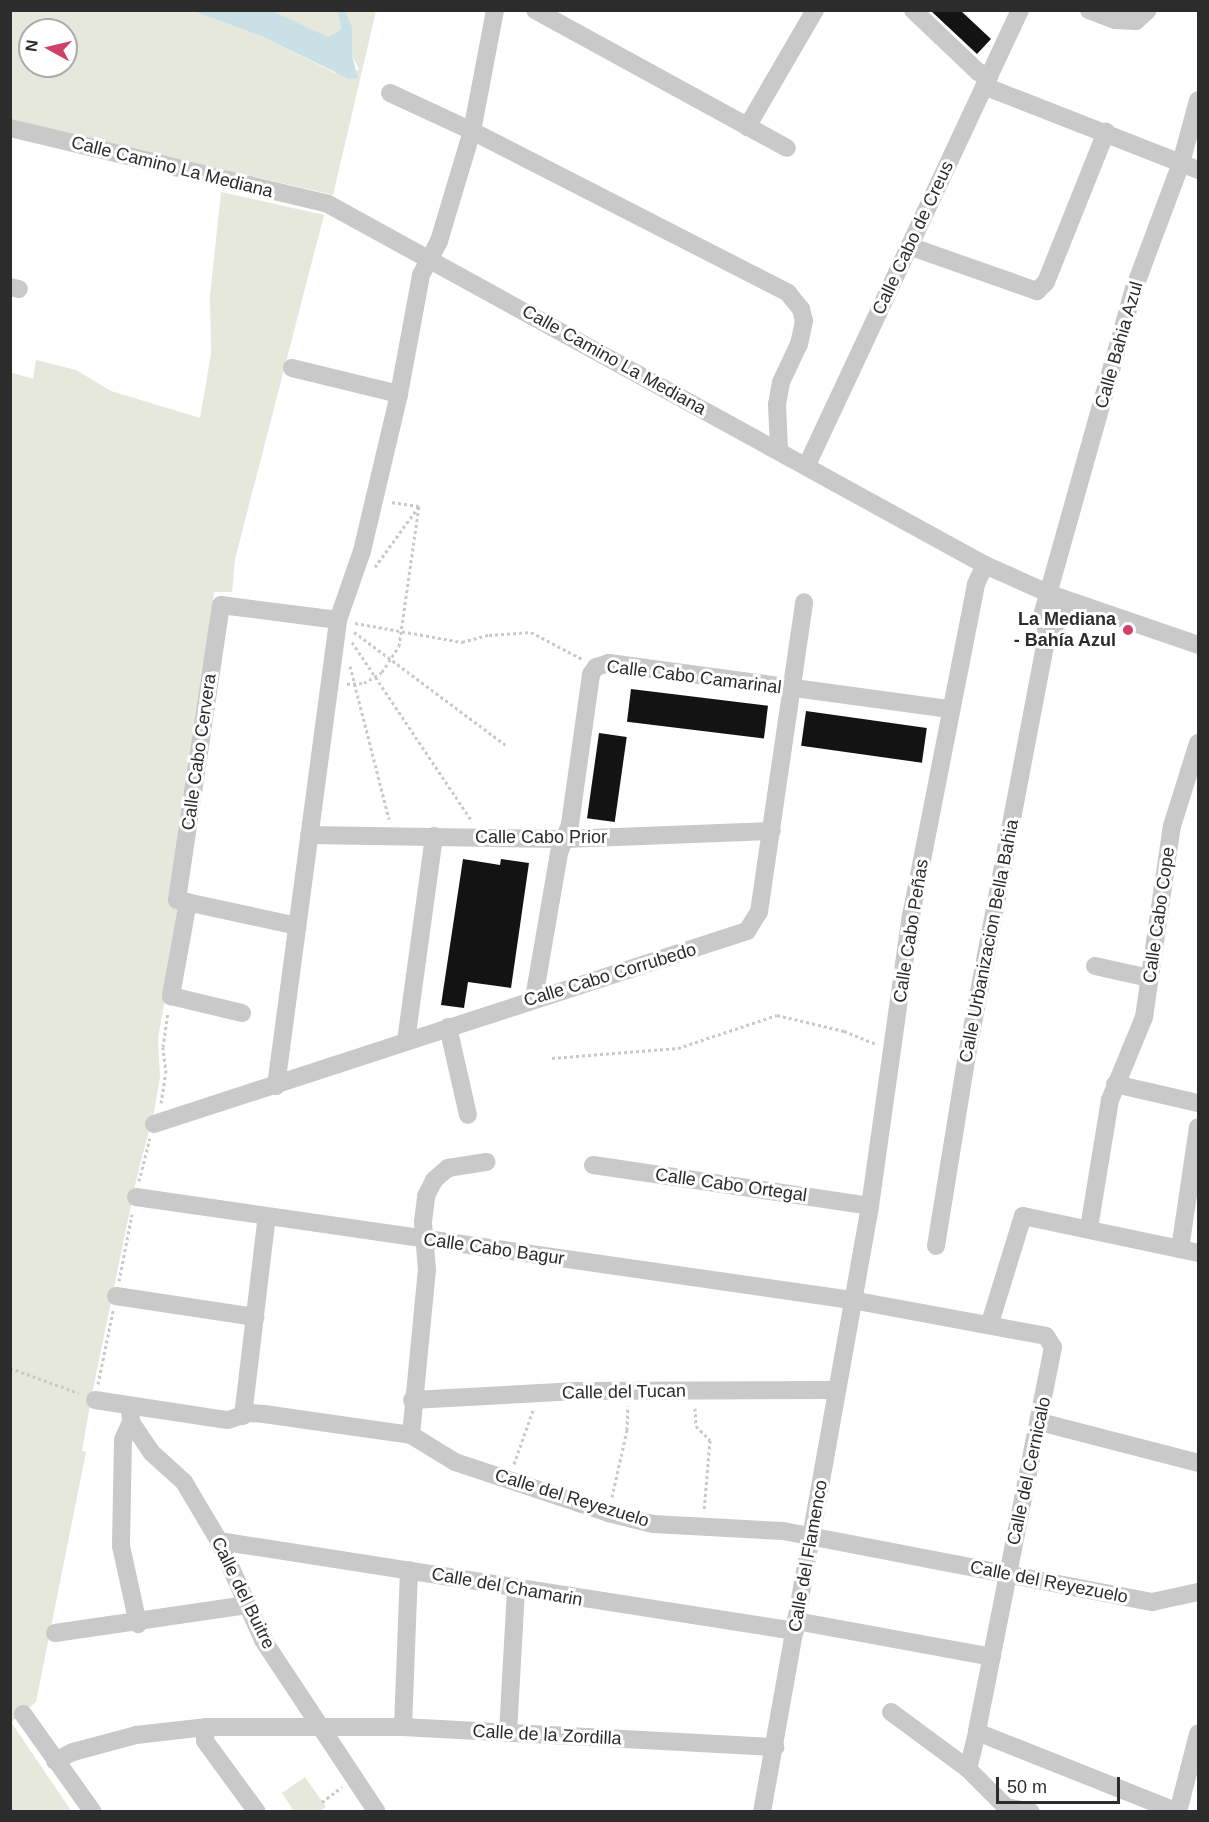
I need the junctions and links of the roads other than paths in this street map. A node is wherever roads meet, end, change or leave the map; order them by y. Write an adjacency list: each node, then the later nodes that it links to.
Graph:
1 (495, 10): 13 (street)
2 (535, 10): 11 (street)
3 (815, 10): 11 (street)
4 (913, 10): 8 (street)
5 (1020, 10): 8 (street, Calle Cabo de Creus)
6 (1089, 10): 7 (street)
7 (1148, 10)
8 (986, 81): 14 (street); 17 (street, Calle Cabo de Creus)
9 (390, 93): 13 (street)
10 (1198, 100): 16 (street, Calle Bahia Azul)
11 (747, 127): 15 (street)
12 (10, 128): 18 (street, Calle Camino La Mediana)
13 (472, 130): 18 (street); 21 (street)
14 (1106, 132): 16 (street); 17 (street)
15 (786, 148)
16 (1190, 166): 24 (street, Calle Bahia Azul)
17 (909, 246): 22 (street, Calle Cabo de Creus)
18 (429, 259): 20 (street); 21 (street, Calle Camino La Mediana)
19 (292, 368): 20 (street)
20 (399, 394): 27 (street)
21 (779, 450): 22 (street, Calle Camino La Mediana)
22 (807, 465): 23 (street, Calle Camino La Mediana)
23 (985, 565): 24 (street, Calle Camino La Mediana); 31 (street, Calle Cabo Peñas)
24 (1048, 594): 25 (street, Calle Camino La Mediana); 28 (street, Calle Urbanizacion Bella Bahia)
25 (1066, 600): 28 (street, Calle Urbanizacion Bella Bahia); 29 (street, Calle Camino La Mediana)
26 (804, 602): 30 (street, Calle Cabo Corrubedo)
27 (338, 620): 34 (street); 37 (street, Calle Cabo Cervera)
28 (1047, 636): 58 (street, Calle Urbanizacion Bella Bahia)
29 (1198, 645)
30 (792, 689): 31 (street, Calle Cabo Camarinal); 33 (street, Calle Cabo Corrubedo); 36 (street, Calle Cabo Camarinal)
31 (950, 709): 54 (street, Calle Cabo Peñas)
32 (1198, 743): 40 (street, Calle Cabo Cope)
33 (772, 831): 36 (street, Calle Cabo Prior); 41 (street, Calle Cabo Corrubedo)
34 (309, 835): 35 (street, Calle Cabo Prior); 38 (street)
35 (434, 836): 36 (street, Calle Cabo Prior); 44 (street)
36 (566, 839): 41 (street, Calle Cabo Camarinal)
37 (183, 901): 38 (street); 42 (street, Calle Cabo Cervera)
38 (297, 926): 46 (street)
39 (1095, 966): 40 (street)
40 (1149, 978): 45 (street, Calle Cabo Cope)
41 (534, 998): 43 (street, Calle Cabo Corrubedo)
42 (242, 1013)
43 (447, 1027): 44 (street, Calle Cabo Corrubedo); 48 (street)
44 (406, 1041): 46 (street, Calle Cabo Corrubedo)
45 (1115, 1084): 47 (street); 56 (street, Calle Cabo Cope)
46 (276, 1086): 49 (street, Calle Cabo Corrubedo)
47 (1198, 1103)
48 (468, 1115)
49 (154, 1124)
50 (1198, 1127): 59 (street)
51 (487, 1162): 57 (street)
52 (593, 1165): 54 (street, Calle Cabo Ortegal)
53 (136, 1197): 55 (street, Calle Cabo Bagur)
54 (870, 1206): 62 (street, Calle Cabo Peñas)
55 (267, 1216): 57 (street, Calle Cabo Bagur); 63 (street)
56 (1089, 1228): 59 (street); 64 (street)
57 (423, 1239): 62 (street, Calle Cabo Bagur); 67 (street)
58 (936, 1246)
59 (1180, 1249): 60 (street)
60 (1198, 1252)
61 (116, 1296): 63 (street)
62 (852, 1300): 64 (street, Calle del Cernicalo); 65 (street, Calle del Flamenco)
63 (255, 1317): 69 (street)
64 (990, 1323): 70 (street, Calle del Cernicalo)
65 (836, 1390): 67 (street, Calle del Tucan); 73 (street, Calle del Flamenco)
66 (95, 1400): 68 (street, Calle del Reyezuelo)
67 (412, 1400): 71 (street)
68 (131, 1414): 69 (street, Calle del Reyezuelo); 74 (street, Calle del Buitre); 80 (street)
69 (243, 1416): 71 (street, Calle del Reyezuelo)
70 (1040, 1422): 72 (street); 76 (street, Calle del Cernicalo)
71 (411, 1435): 73 (street, Calle del Reyezuelo)
72 (1198, 1462)
73 (812, 1536): 76 (street, Calle del Reyezuelo); 81 (street, Calle del Flamenco)
74 (219, 1541): 75 (street, Calle del Chamarin); 79 (street, Calle del Buitre)
75 (409, 1570): 77 (street, Calle del Chamarin); 88 (street)
76 (1007, 1574): 78 (street, Calle del Reyezuelo); 83 (street, Calle del Cernicalo)
77 (516, 1590): 81 (street, Calle del Chamarin); 90 (street)
78 (1198, 1592)
79 (247, 1605): 80 (street); 86 (street, Calle del Buitre)
80 (138, 1624): 82 (street)
81 (796, 1626): 83 (street, Calle del Chamarin); 92 (street, Calle del Flamenco)
82 (55, 1633)
83 (992, 1657): 89 (street, Calle del Cernicalo)
84 (891, 1712): 94 (street)
85 (23, 1714): 93 (street)
86 (319, 1726): 87 (street, Calle de la Zordilla); 88 (street, Calle de la Zordilla); 98 (street, Calle del Buitre)
87 (206, 1727): 93 (street, Calle de la Zordilla); 97 (street)
88 (403, 1727): 90 (street, Calle de la Zordilla)
89 (977, 1732): 94 (street, Calle del Cernicalo); 100 (street)
90 (508, 1733): 92 (street, Calle de la Zordilla)
91 (1198, 1737): 100 (street)
92 (775, 1747): 99 (street, Calle del Flamenco)
93 (55, 1761): 96 (street)
94 (968, 1769): 95 (street)
95 (1020, 1810)
96 (93, 1812)
97 (257, 1812)
98 (377, 1812)
99 (762, 1812)
100 (1178, 1812)

